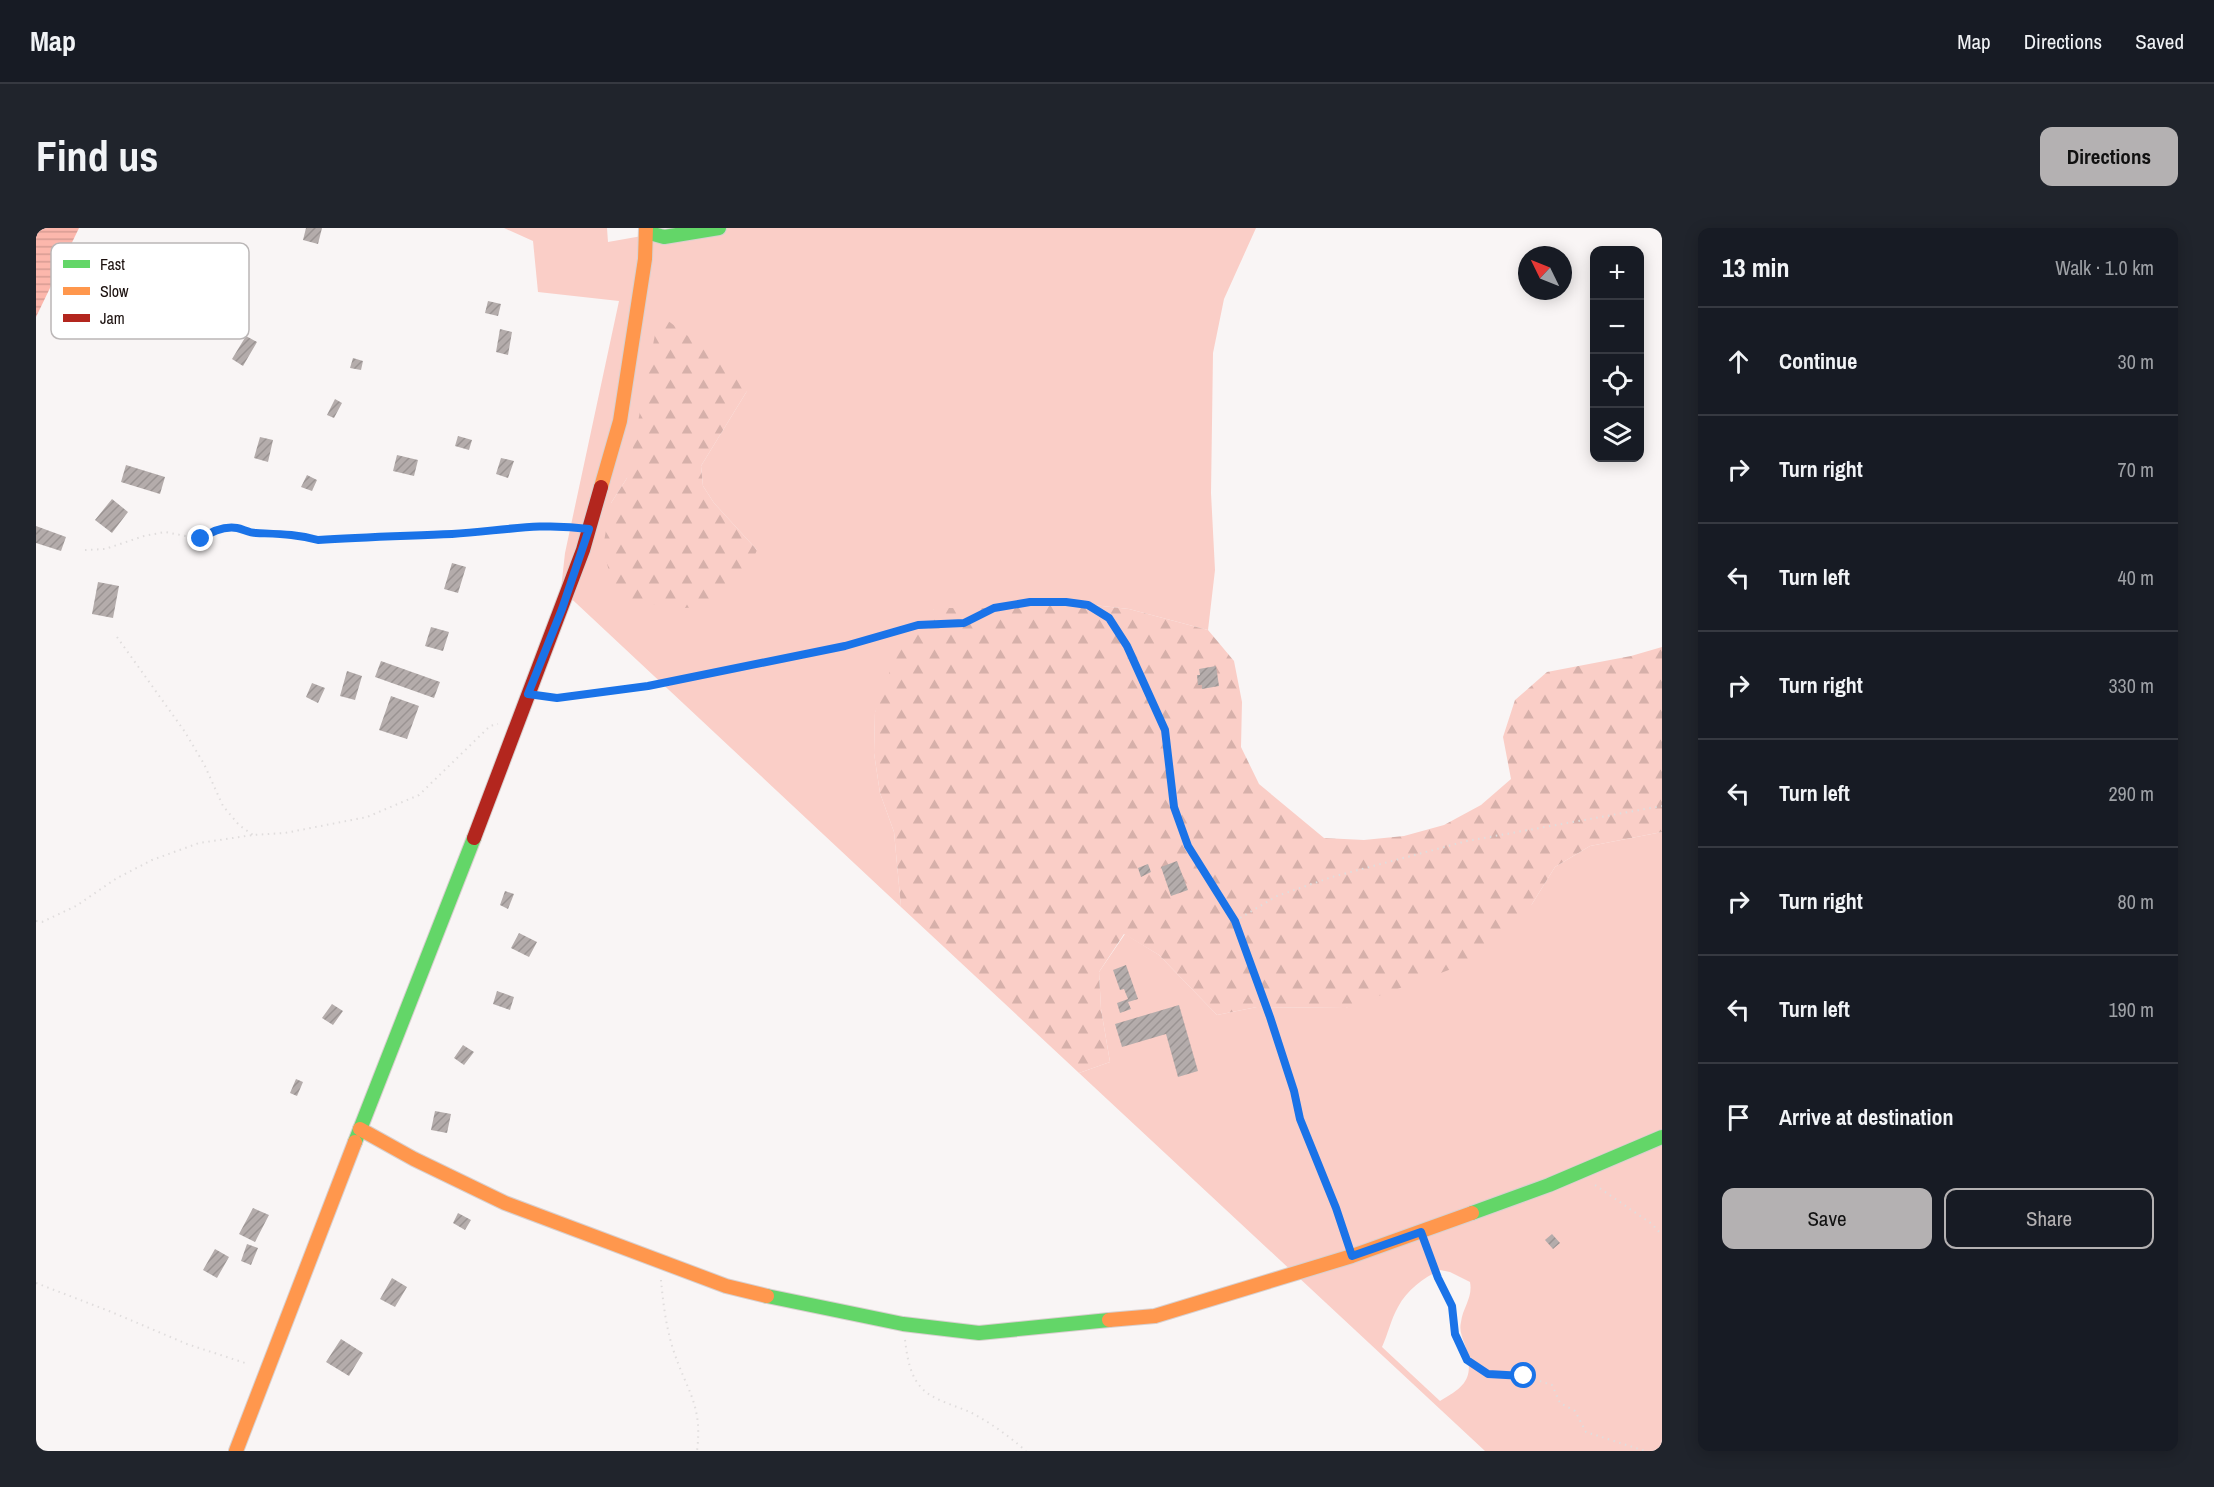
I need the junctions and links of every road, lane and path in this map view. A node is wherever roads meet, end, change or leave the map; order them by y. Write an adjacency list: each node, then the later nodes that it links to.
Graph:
1 (719, 228): 2 (street)
2 (646, 230): 3 (street)
3 (589, 529): 4 (path); 6 (street)
4 (85, 550)
5 (117, 637): 9 (path)
6 (528, 694): 7 (street); 11 (path)
7 (520, 716): 9 (path); 12 (street)
8 (1662, 806): 11 (path)
9 (253, 835): 10 (path)
10 (36, 921)
11 (1235, 921): 17 (path)
12 (360, 1130): 18 (street); 21 (street)
13 (1662, 1137): 14 (street)
14 (1578, 1173): 15 (street); 16 (path)
15 (1421, 1232): 17 (street); 25 (path)
16 (1662, 1235)
17 (1352, 1256): 20 (street)
18 (658, 1262): 20 (street); 23 (path)
19 (36, 1283): 21 (path)
20 (903, 1324): 24 (path)
21 (268, 1372): 22 (street)
22 (236, 1451)
23 (697, 1451)
24 (1026, 1451)
25 (1645, 1451)

